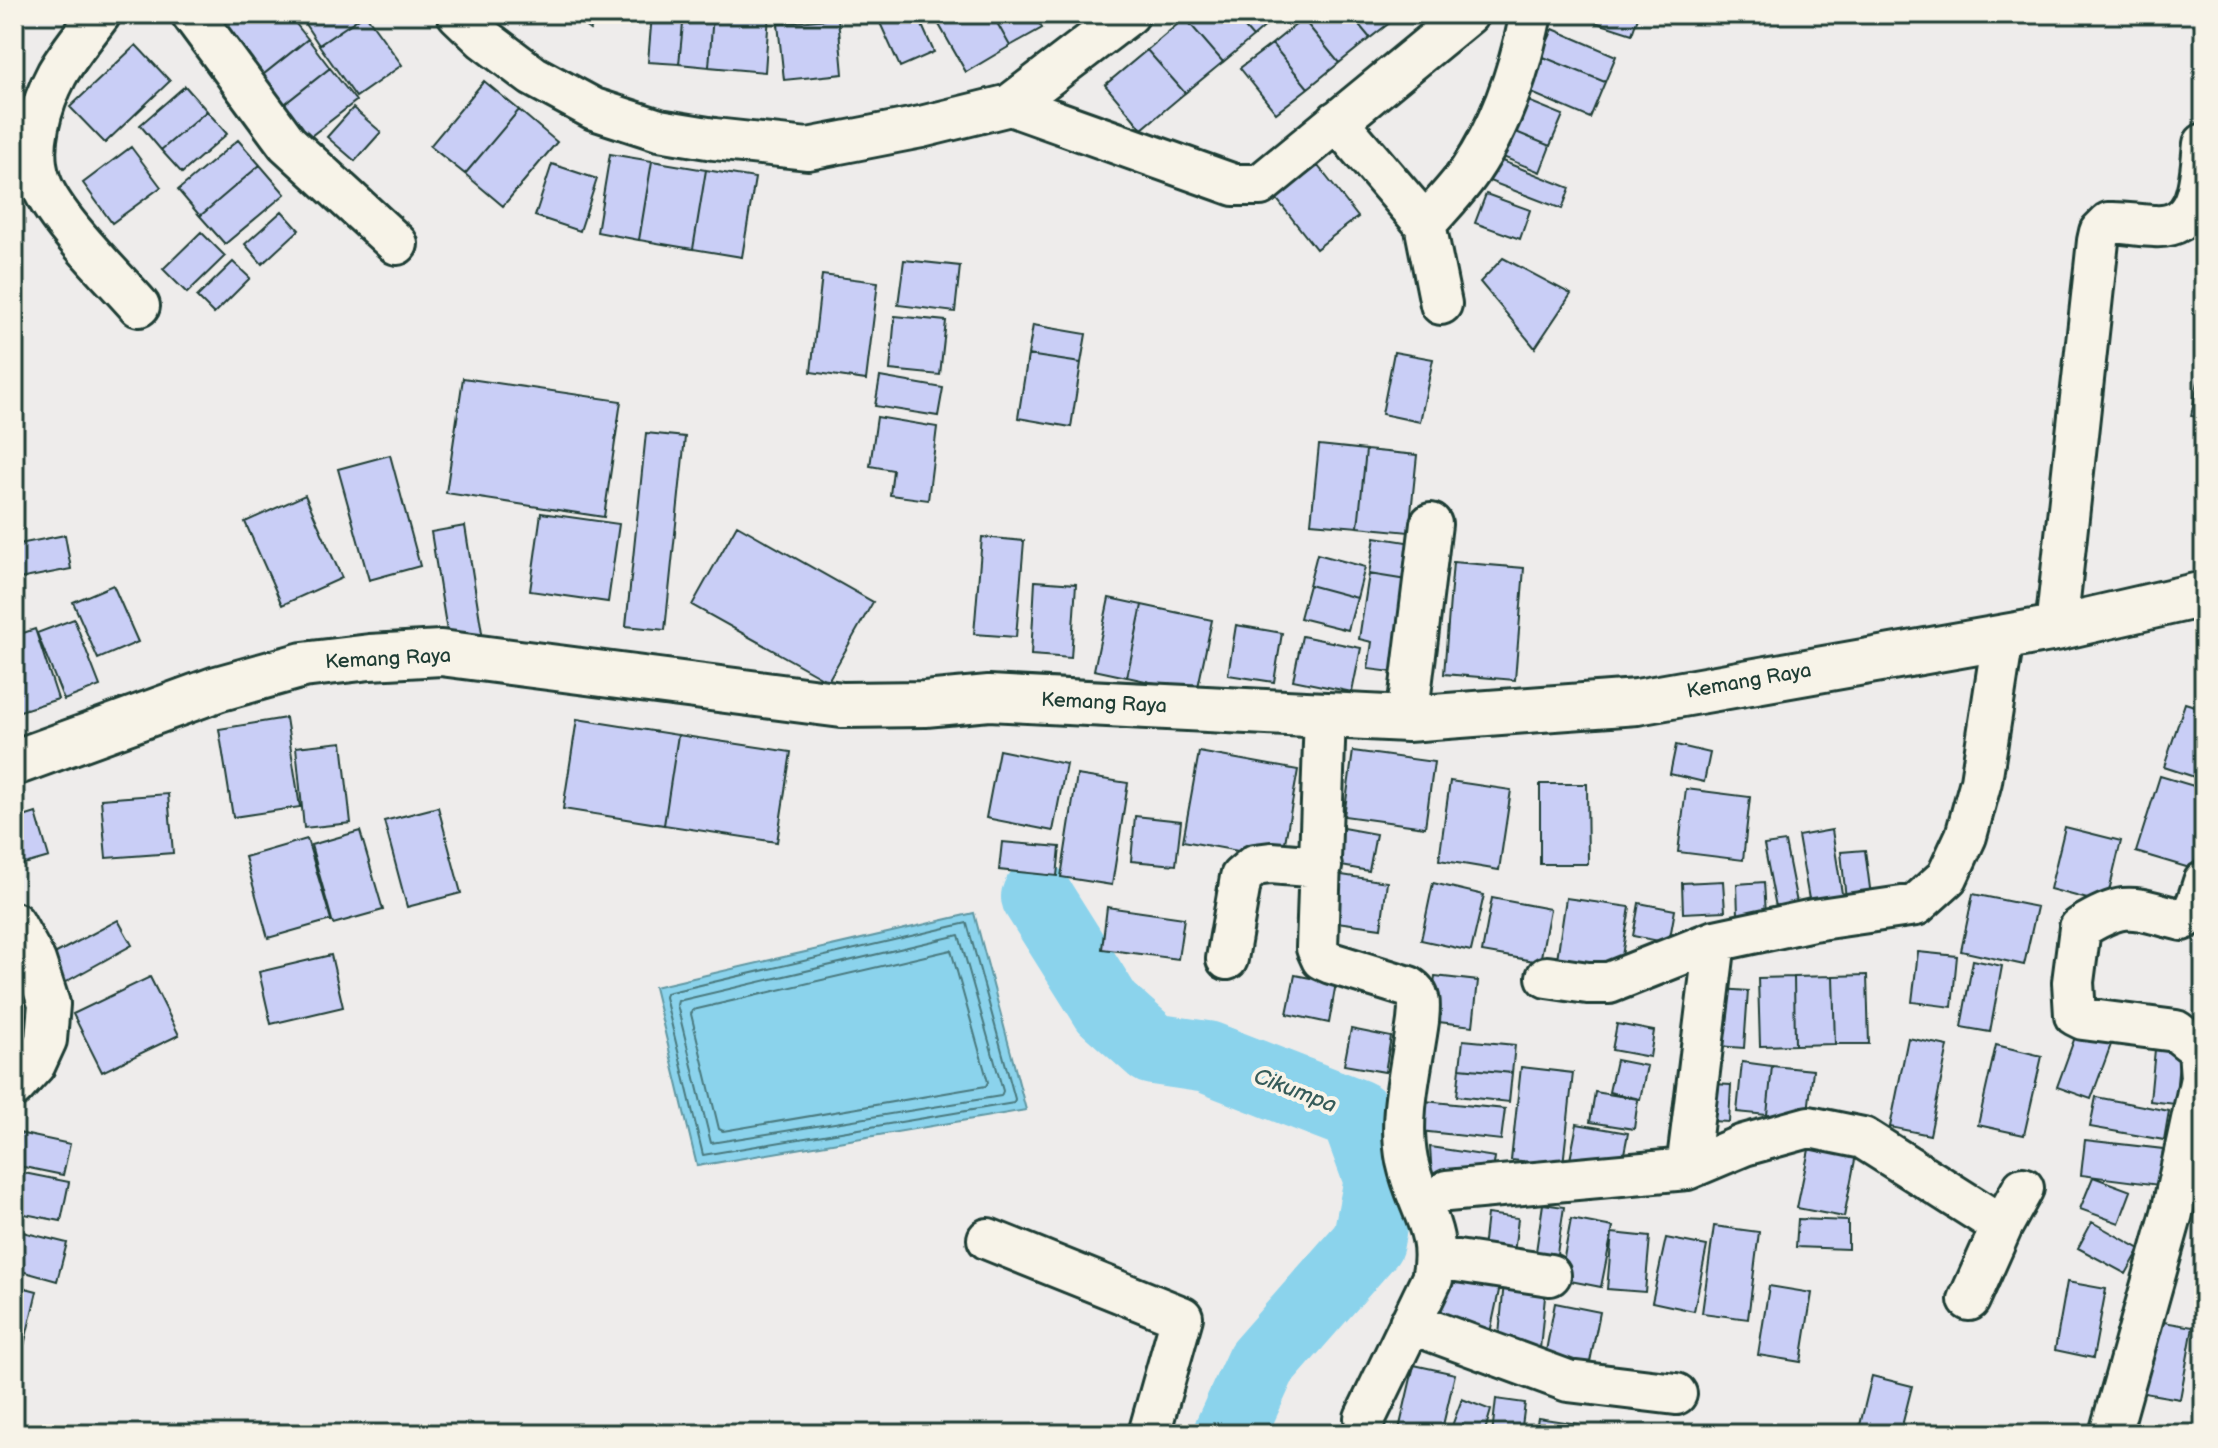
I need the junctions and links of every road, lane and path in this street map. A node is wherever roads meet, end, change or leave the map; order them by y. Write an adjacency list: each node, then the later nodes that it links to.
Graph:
1 (100, 14): 13 (street)
2 (192, 14): 11 (street)
3 (458, 14): 7 (street)
4 (1129, 14): 7 (street)
5 (1531, 14): 10 (street)
6 (1458, 17): 8 (street)
7 (1010, 105): 8 (street)
8 (1337, 121): 10 (street)
9 (2204, 144): 16 (street)
10 (1425, 224): 12 (street)
11 (397, 244)
12 (1441, 304)
13 (139, 306)
14 (1431, 524): 19 (street)
15 (2204, 594): 16 (street, Kemang Raya)
16 (2056, 628): 17 (street, Kemang Raya)
17 (2003, 638): 19 (street, Kemang Raya); 24 (street)
18 (1325, 714): 19 (street, Kemang Raya); 20 (street, Kemang Raya); 21 (street)
19 (1407, 719)
20 (14, 763)
21 (1321, 867): 25 (street); 34 (street)
22 (2204, 882): 27 (street)
23 (14, 923): 28 (street)
24 (1715, 941): 26 (street); 29 (street)
25 (1227, 959)
26 (1547, 977)
27 (2202, 1079): 41 (street)
28 (14, 1087)
29 (1687, 1169): 31 (street); 32 (street)
30 (2023, 1188): 32 (street)
31 (1447, 1191)
32 (2002, 1226): 36 (street)
33 (988, 1239): 40 (street)
34 (1437, 1258): 35 (street); 37 (street)
35 (1550, 1275)
36 (1969, 1300)
37 (1410, 1323): 38 (street); 39 (street)
38 (1676, 1394)
39 (1365, 1418)
40 (1149, 1434)
41 (2110, 1434)

